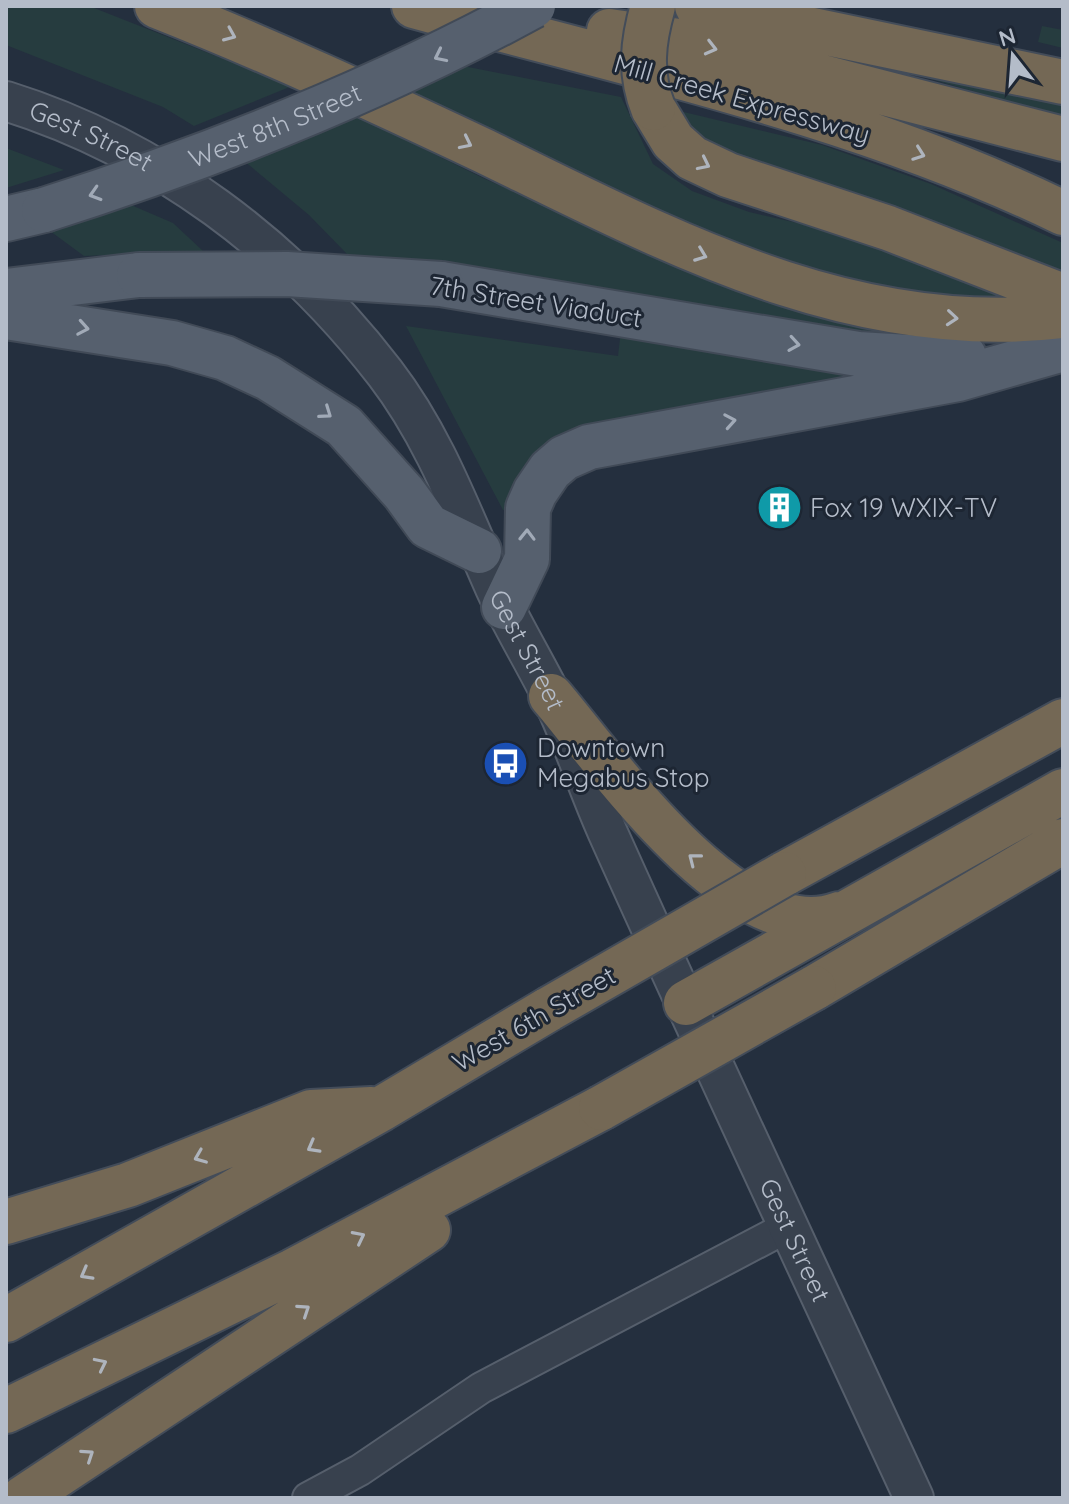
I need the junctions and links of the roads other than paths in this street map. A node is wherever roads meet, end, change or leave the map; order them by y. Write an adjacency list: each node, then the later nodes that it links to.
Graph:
1 (157, 6): 14 (highway, one-way to 14)
2 (414, 6): 10 (highway, Mill Creek Expressway, one-way to 10)
3 (441, 6): 9 (highway, one-way to 9)
4 (533, 6): 11 (main road, West 8th Street, one-way to 11, bridge)
5 (653, 6): 14 (highway, one-way to 14, bridge)
6 (697, 6): 7 (highway)
7 (1063, 82)
8 (6, 101): 15 (street, Gest Street)
9 (1061, 138)
10 (1063, 213)
11 (25, 214)
12 (6, 291): 14 (main road, 7th Street Viaduct, one-way to 14, bridge)
13 (6, 317): 15 (main road, one-way to 15)
14 (1062, 324): 16 (main road, one-way to 14)
15 (479, 551): 16 (street, Gest Street)
16 (504, 607): 17 (street, Gest Street)
17 (551, 696): 22 (highway, one-way to 17); 24 (street, Gest Street)
18 (1063, 721): 25 (highway, West 6th Street, bridge)
19 (1063, 791): 22 (highway)
20 (1063, 841): 23 (highway)
21 (1063, 869): 23 (highway)
22 (864, 904): 24 (highway)
23 (893, 941): 26 (highway, bridge)
24 (686, 1003): 28 (street, Gest Street)
25 (381, 1109): 27 (highway, one-way to 27); 29 (highway, West 6th Street, one-way to 29)
26 (477, 1176): 30 (highway, one-way to 26); 31 (highway, one-way to 26)
27 (6, 1222)
28 (789, 1226): 32 (street); 33 (street, Gest Street)
29 (6, 1320)
30 (6, 1411)
31 (23, 1498)
32 (308, 1498)
33 (914, 1498)

